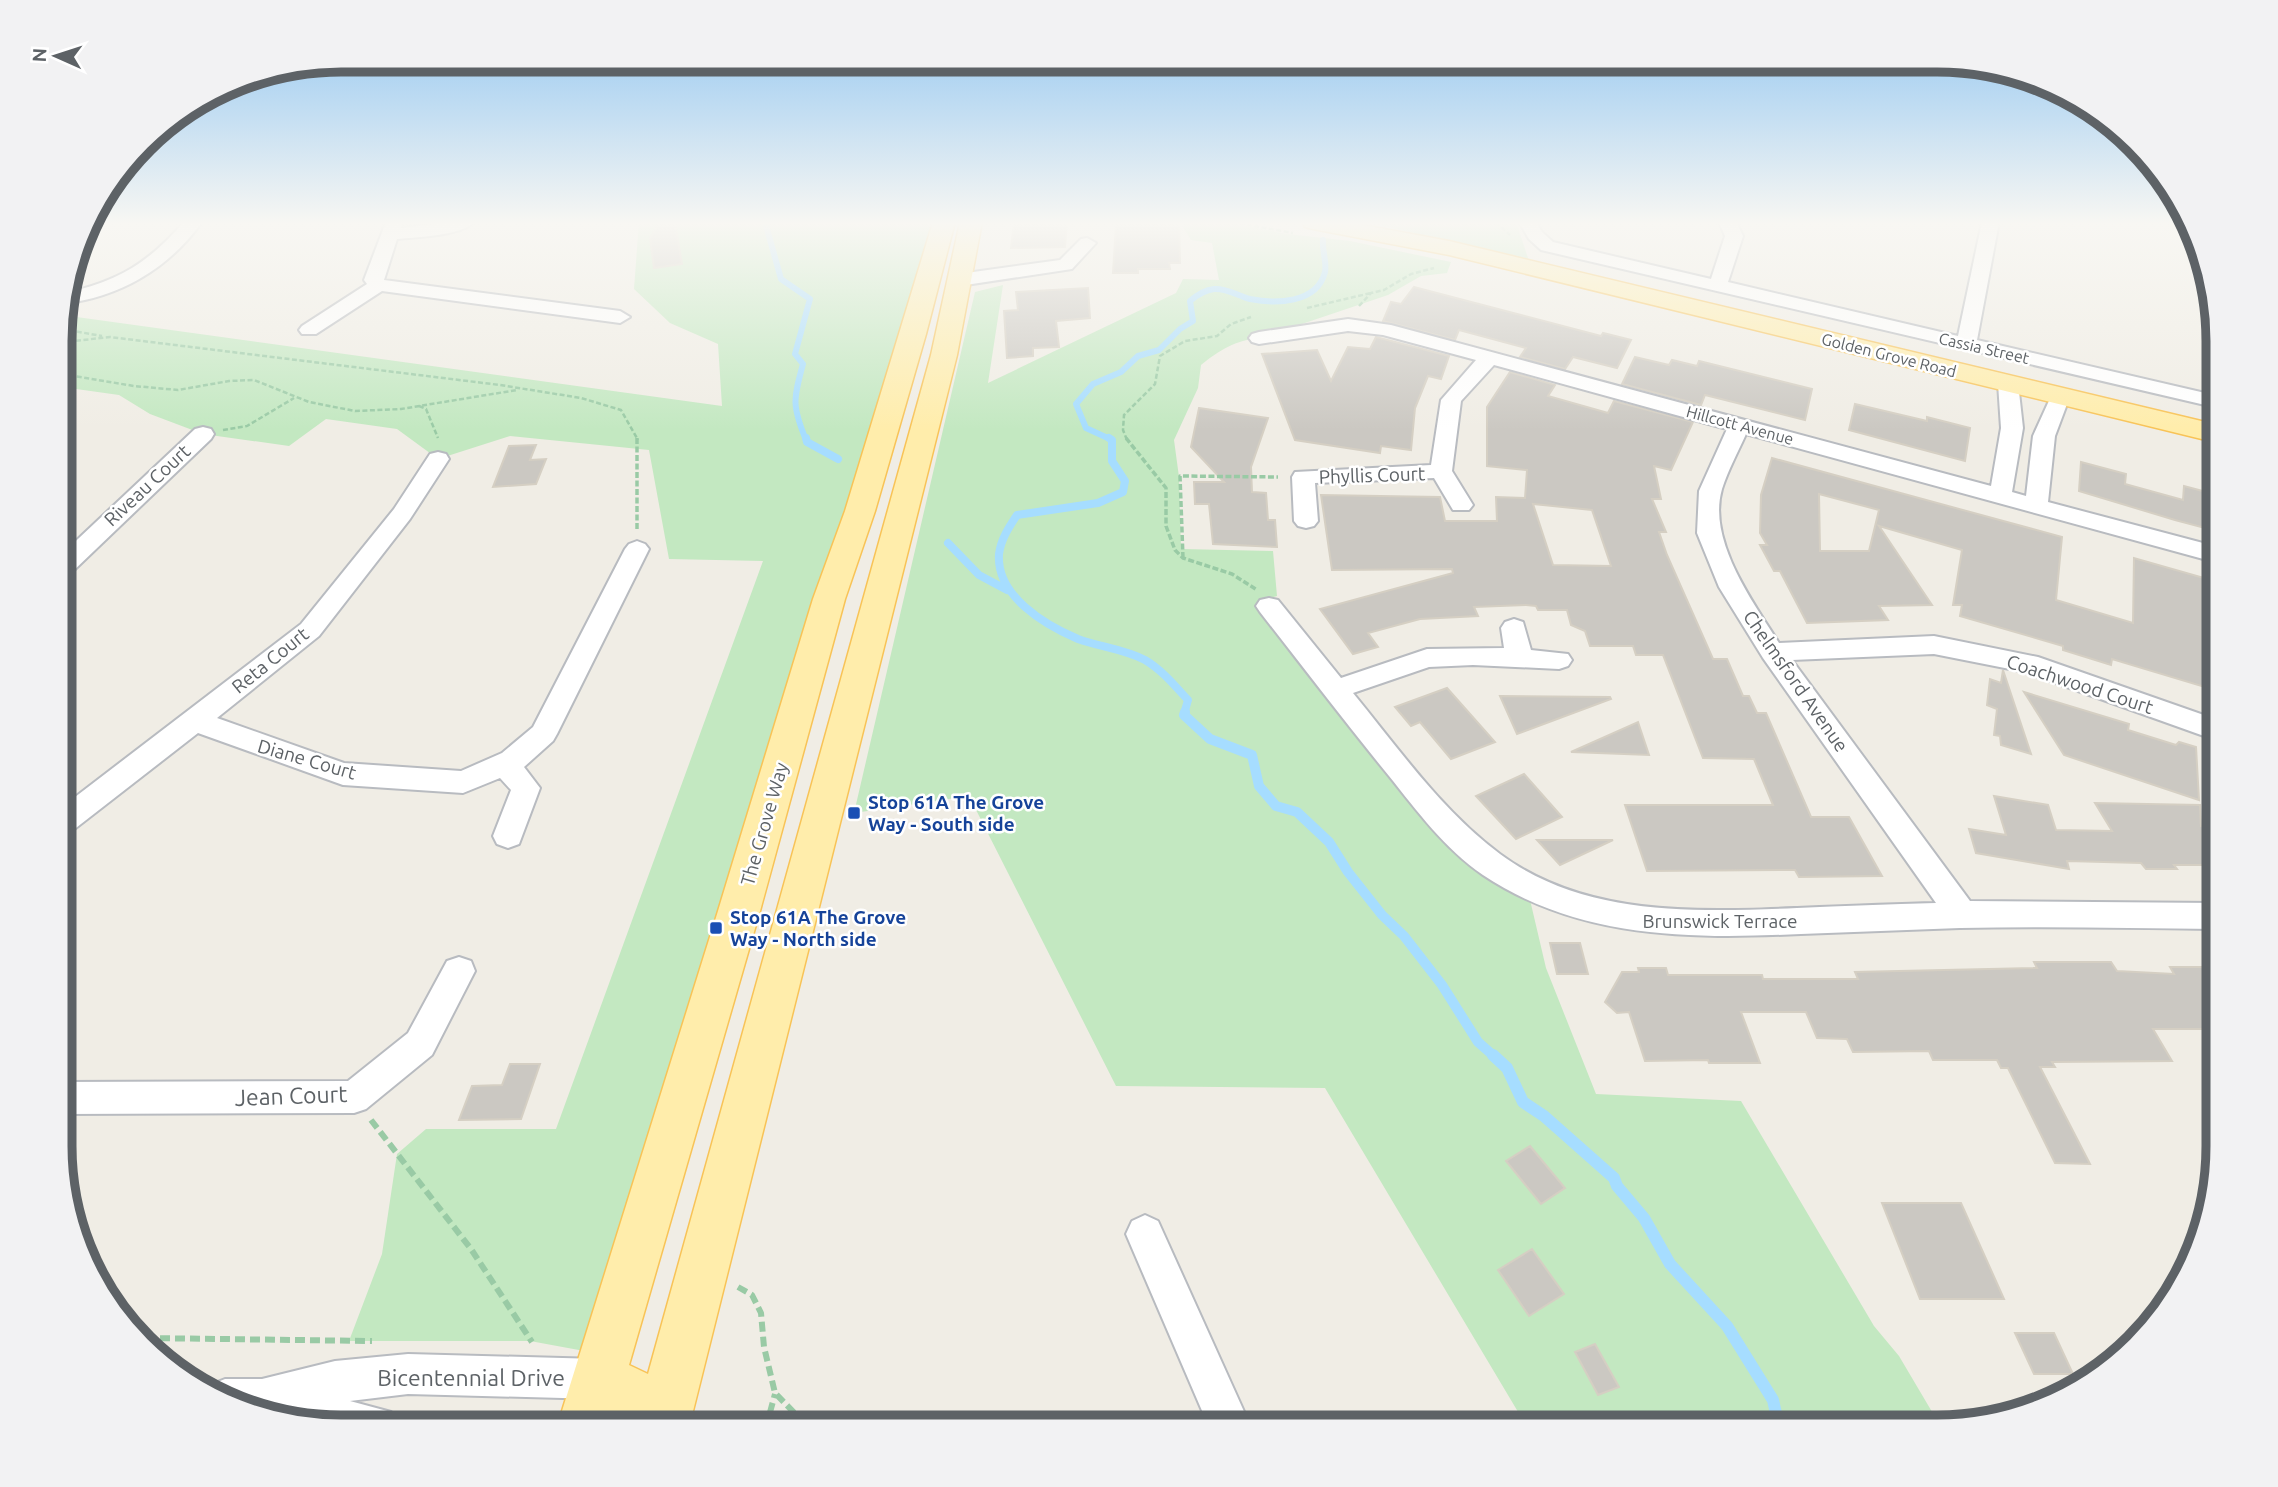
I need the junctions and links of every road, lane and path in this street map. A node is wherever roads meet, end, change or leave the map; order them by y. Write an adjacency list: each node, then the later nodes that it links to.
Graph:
1 (99, 291): 11 (street)
2 (369, 291): 16 (street)
3 (427, 291): 13 (street)
4 (937, 291): 71 (main road, The Grove Way)
5 (954, 291): 63 (main road)
6 (1378, 291): 10 (path)
7 (1629, 291): 24 (main road, Golden Grove Road)
8 (1745, 291): 21 (street, Cassia Street)
9 (1977, 291): 21 (street)
10 (1371, 293): 12 (path); 15 (path)
11 (76, 296)
12 (1307, 308)
13 (620, 317)
14 (1256, 317): 45 (path)
15 (1348, 324): 19 (street, Hillcott Avenue); 22 (street, Hillcott Avenue)
16 (309, 330)
17 (72, 331): 18 (path)
18 (110, 337): 20 (path); 25 (path)
19 (1259, 338)
20 (72, 342)
21 (1966, 344): 28 (street, Cassia Street)
22 (1490, 356): 30 (street, Hillcott Avenue); 37 (street, Phyllis Court)
23 (72, 375): 27 (path)
24 (2008, 383): 26 (main road, Golden Grove Road); 31 (street)
25 (525, 389): 29 (path); 42 (path)
26 (2060, 396): 32 (main road, Golden Grove Road); 34 (street)
27 (295, 398): 29 (path); 33 (path)
28 (2206, 399)
29 (418, 405): 35 (path)
30 (1739, 425): 38 (street, Hillcott Avenue); 48 (street, Chelmsford Avenue)
31 (2012, 428): 34 (street); 38 (street)
32 (2206, 431)
33 (203, 433): 44 (street, Riveau Court)
34 (2044, 436): 40 (street)
35 (438, 459): 52 (street, Reta Court)
36 (1299, 468): 37 (street, Phyllis Court); 41 (street, Phyllis Court); 45 (path)
37 (1441, 471): 39 (street, Phyllis Court)
38 (2000, 497): 40 (street, Hillcott Avenue)
39 (1461, 505)
40 (2036, 506): 43 (street, Hillcott Avenue)
41 (1306, 521)
42 (637, 548): 54 (street, Diane Court)
43 (2206, 552)
44 (72, 557)
45 (1183, 558): 46 (path)
46 (1264, 599): 51 (street, Brunswick Terrace)
47 (1514, 628): 49 (street)
48 (1772, 652): 53 (street, Coachwood Court); 57 (street, Chelmsford Avenue)
49 (1519, 659): 50 (street); 51 (street)
50 (1559, 660)
51 (1334, 690): 57 (street, Brunswick Terrace)
52 (194, 721): 54 (street, Diane Court); 55 (street, Reta Court)
53 (2206, 727)
54 (505, 765): 56 (street)
55 (72, 816)
56 (508, 836)
57 (1962, 915): 58 (street, Brunswick Terrace)
58 (2206, 916)
59 (459, 971): 60 (street, Jean Court)
60 (354, 1097): 61 (street, Jean Court); 67 (path)
61 (72, 1098)
62 (1144, 1234): 76 (street)
63 (699, 1283): 69 (path); 73 (main road)
64 (151, 1338): 65 (path)
65 (376, 1341)
66 (516, 1341): 67 (path)
67 (530, 1341): 68 (path)
68 (541, 1347)
69 (775, 1393): 74 (path); 75 (path)
70 (248, 1399): 71 (street, Bicentennial Drive)
71 (591, 1403): 72 (main road)
72 (628, 1415)
73 (652, 1415)
74 (769, 1415)
75 (796, 1415)
76 (1225, 1415)

